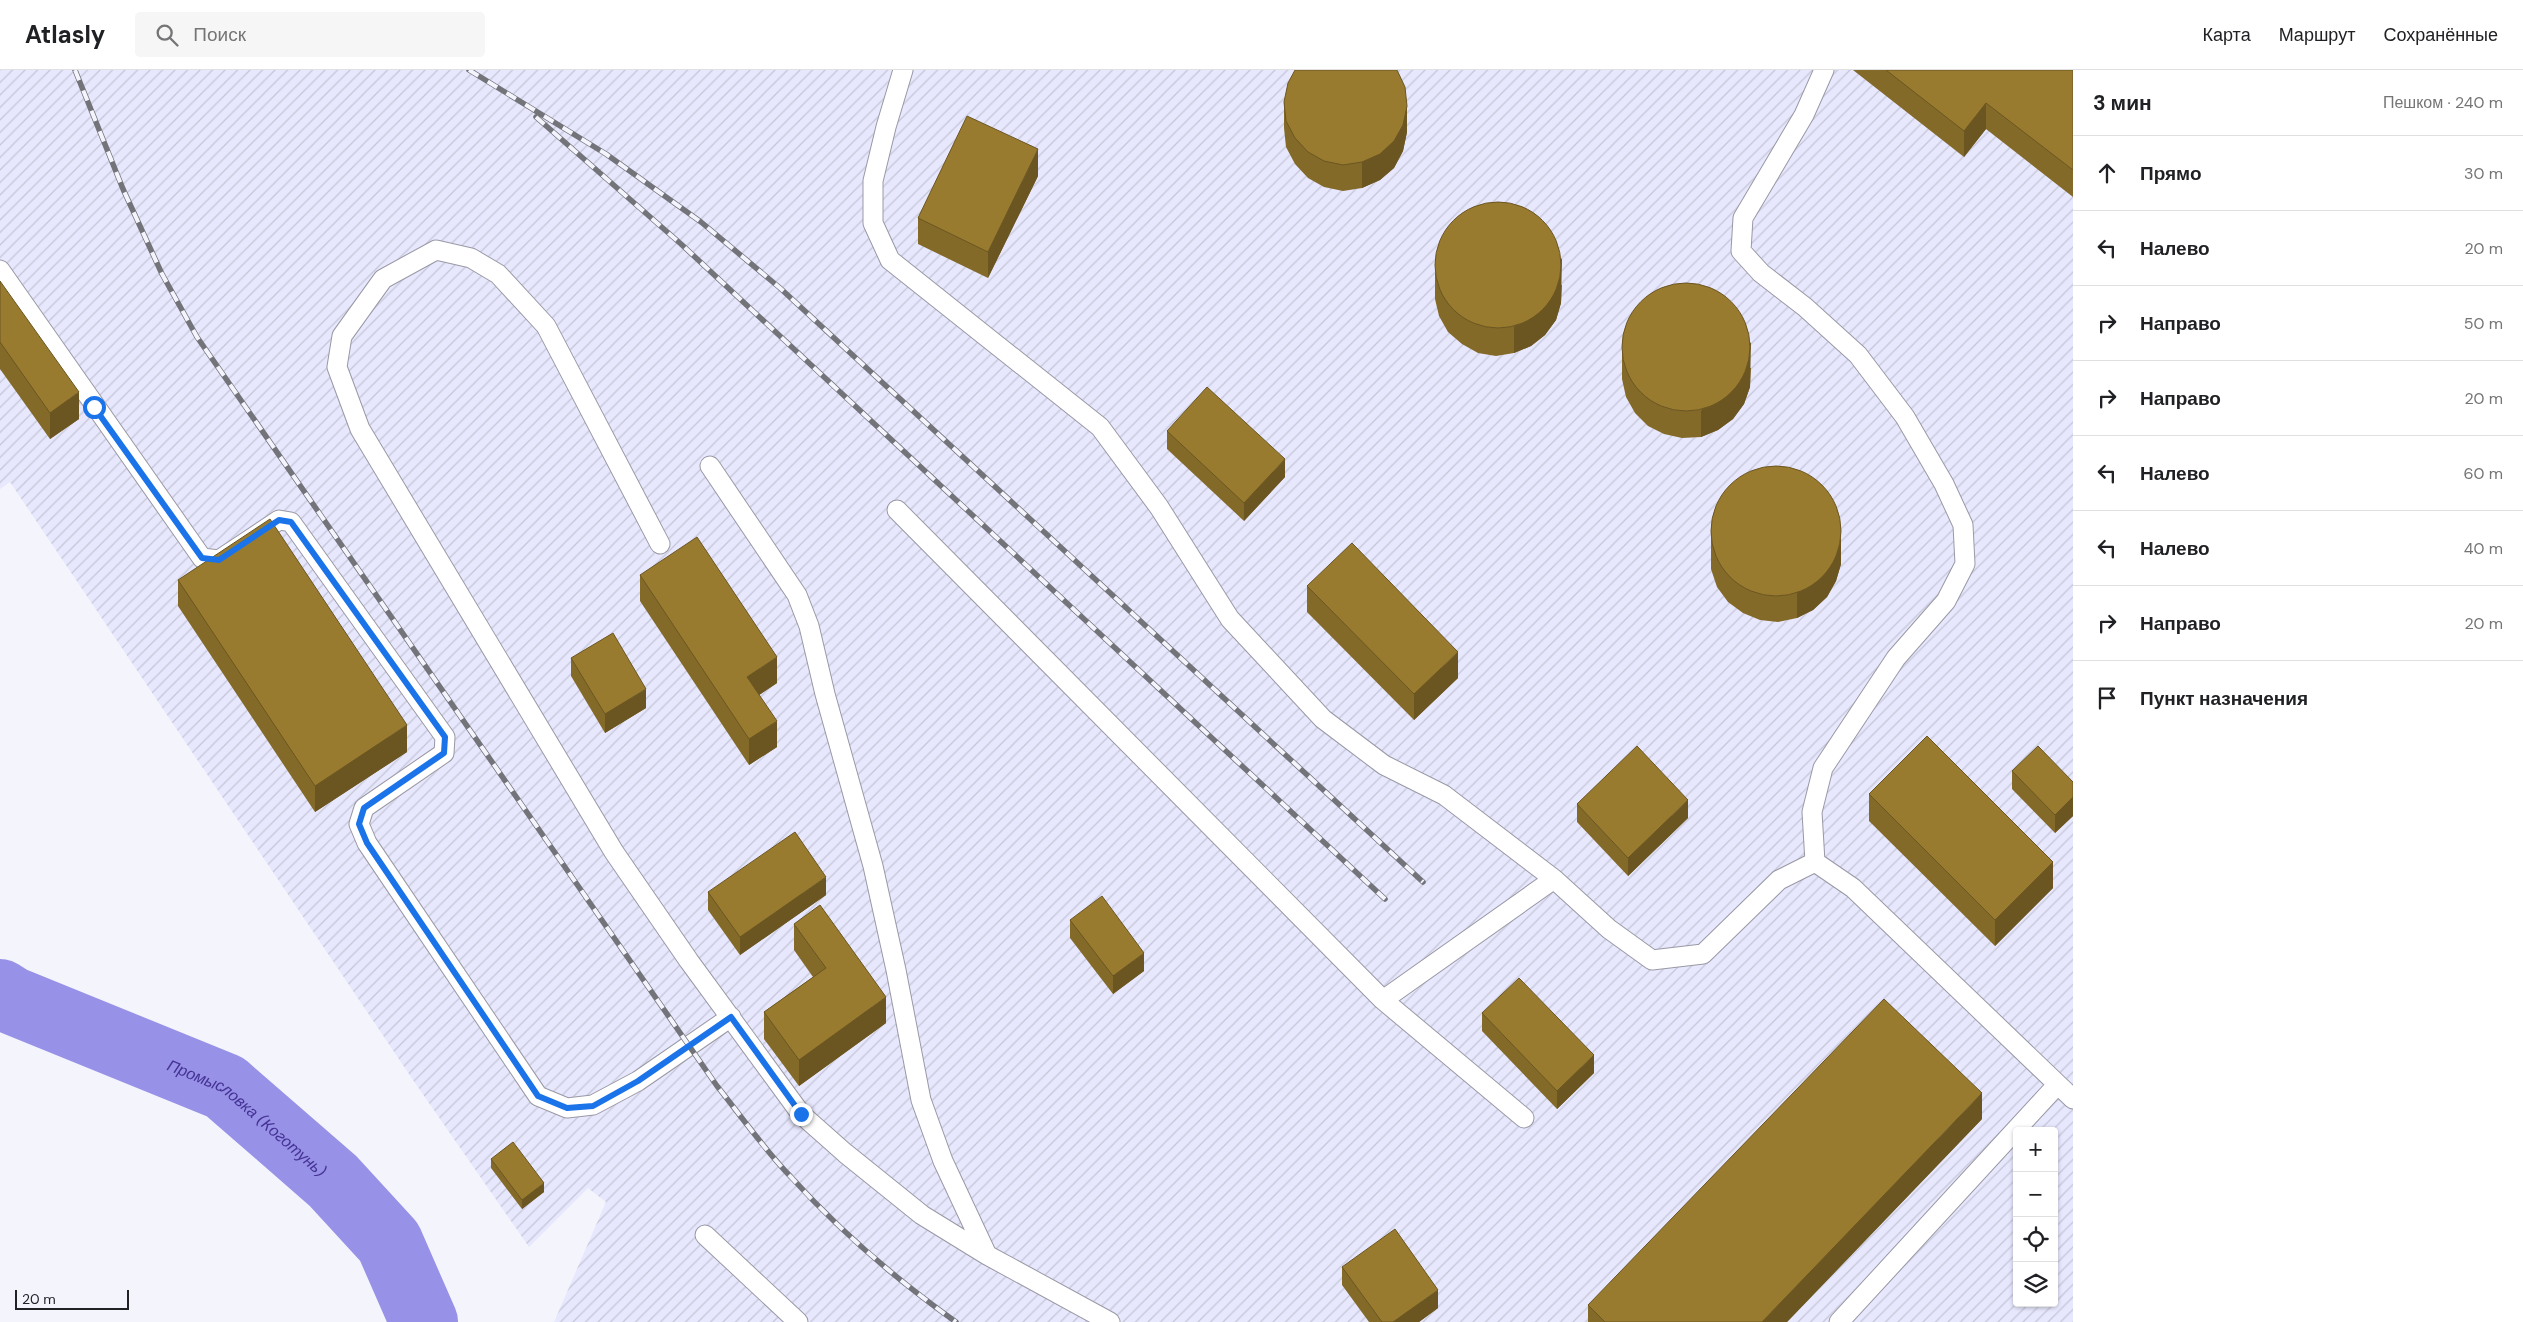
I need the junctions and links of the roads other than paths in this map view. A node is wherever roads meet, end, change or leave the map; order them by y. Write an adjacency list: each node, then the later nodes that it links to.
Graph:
1 (903, 70): 8 (lane)
2 (1824, 70): 7 (lane)
3 (0, 270): 10 (lane)
4 (710, 466): 15 (lane)
5 (897, 510): 9 (lane)
6 (660, 544): 10 (lane)
7 (1815, 862): 8 (lane); 11 (lane)
8 (1554, 879): 9 (lane)
9 (1383, 1000): 13 (lane)
10 (731, 1017): 15 (lane)
11 (2057, 1085): 12 (lane); 18 (lane)
12 (2073, 1099)
13 (1524, 1118)
14 (705, 1235): 16 (lane)
15 (987, 1255): 17 (lane)
16 (798, 1322)
17 (1110, 1322)
18 (1838, 1322)

